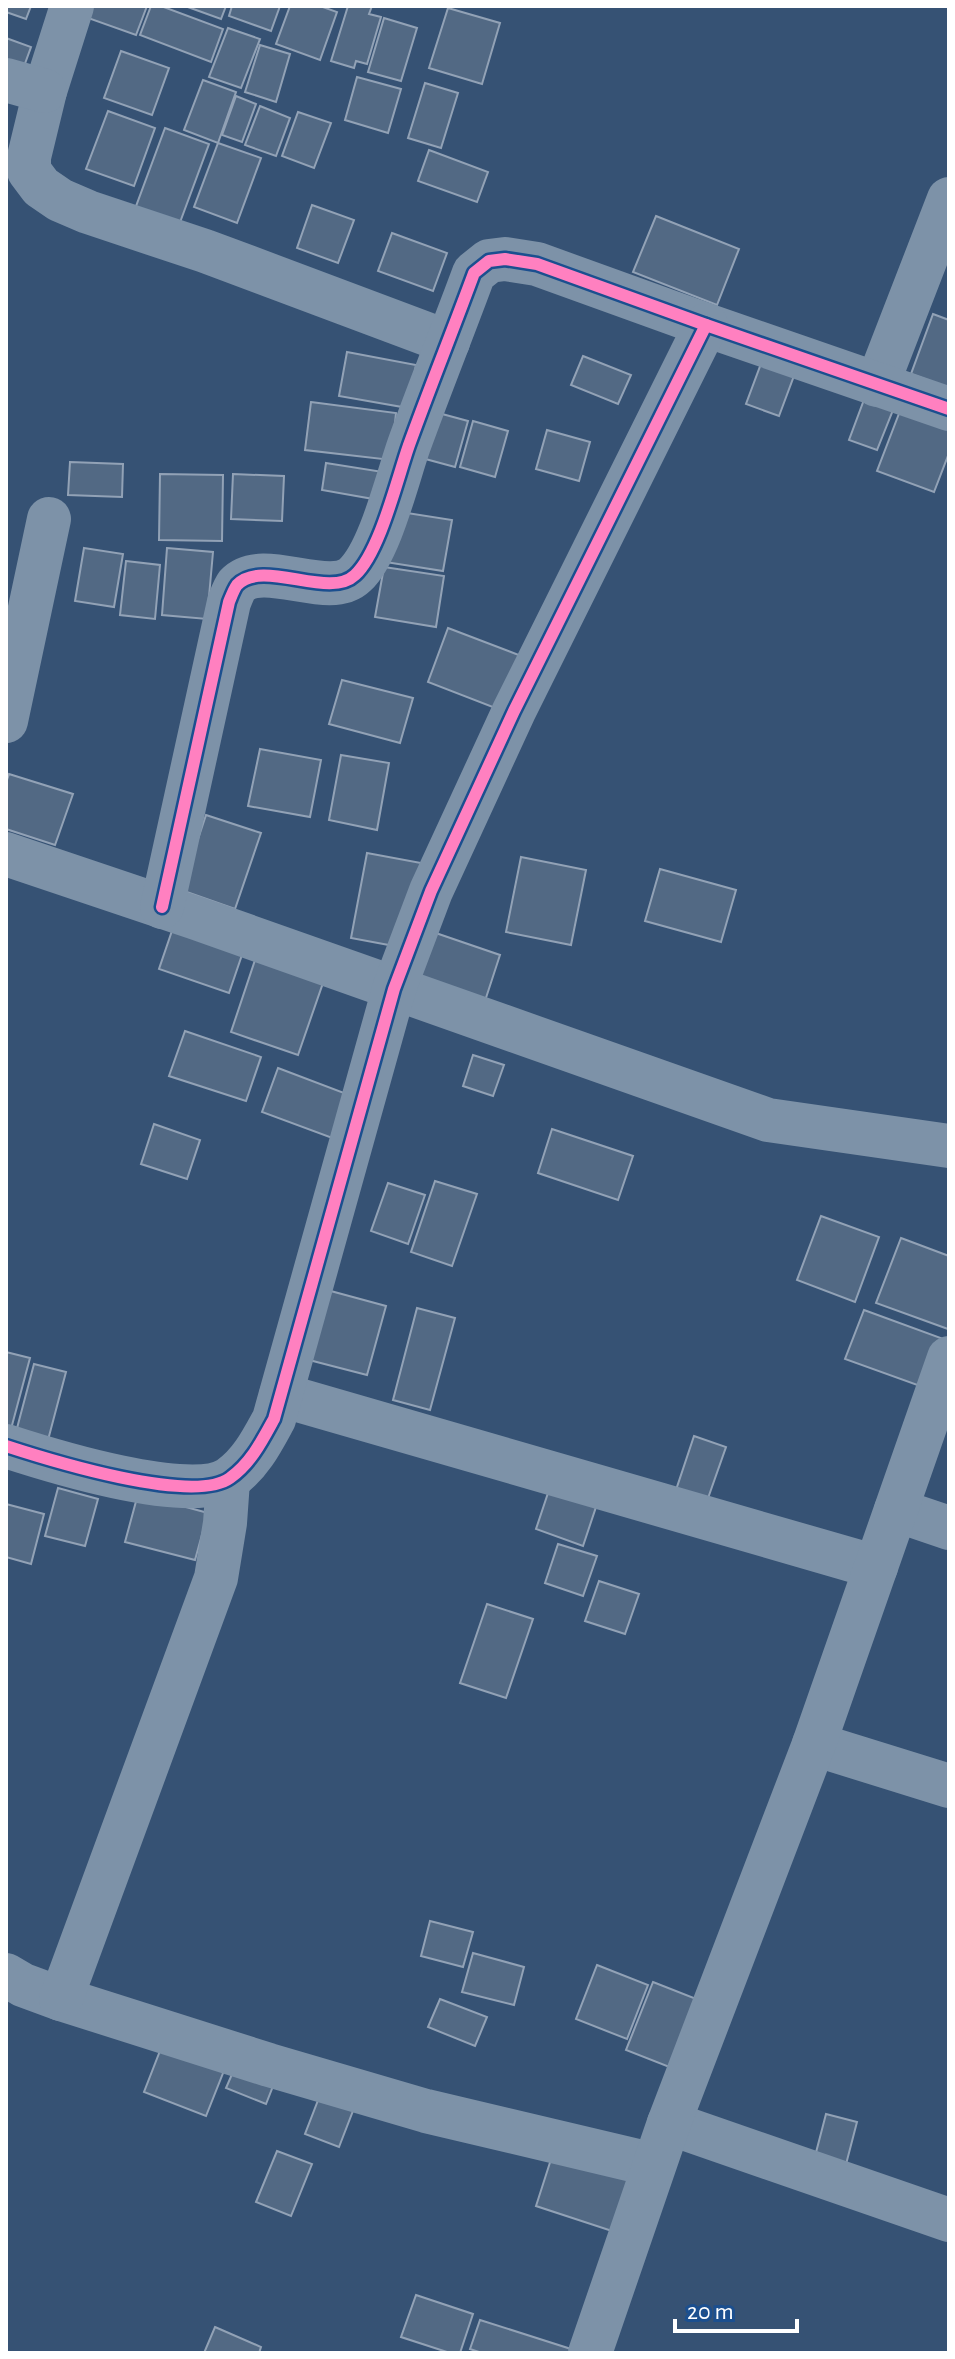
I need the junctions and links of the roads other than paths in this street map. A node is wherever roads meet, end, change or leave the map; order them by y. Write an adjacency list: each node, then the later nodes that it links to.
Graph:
1 (72, 6): 2 (street)
2 (26, 86): 5 (street)
3 (949, 199): 6 (street)
4 (706, 325): 5 (street); 6 (street); 12 (street)
5 (448, 342): 11 (street)
6 (877, 385): 7 (street)
7 (949, 409)
8 (49, 519): 9 (street)
9 (6, 721)
10 (6, 854): 11 (street)
11 (162, 907): 12 (street)
12 (394, 989): 13 (street); 15 (street)
13 (949, 1146)
14 (949, 1358): 18 (street)
15 (281, 1395): 17 (street); 20 (street)
16 (6, 1446): 17 (street)
17 (228, 1481): 24 (street)
18 (896, 1510): 19 (street); 20 (street)
19 (949, 1528)
20 (876, 1567): 21 (street)
21 (814, 1744): 22 (street); 25 (street)
22 (949, 1786)
23 (6, 1975): 24 (street)
24 (61, 1999): 26 (street)
25 (669, 2123): 26 (street); 27 (street)
26 (654, 2165): 28 (street)
27 (949, 2220)
28 (590, 2353)

